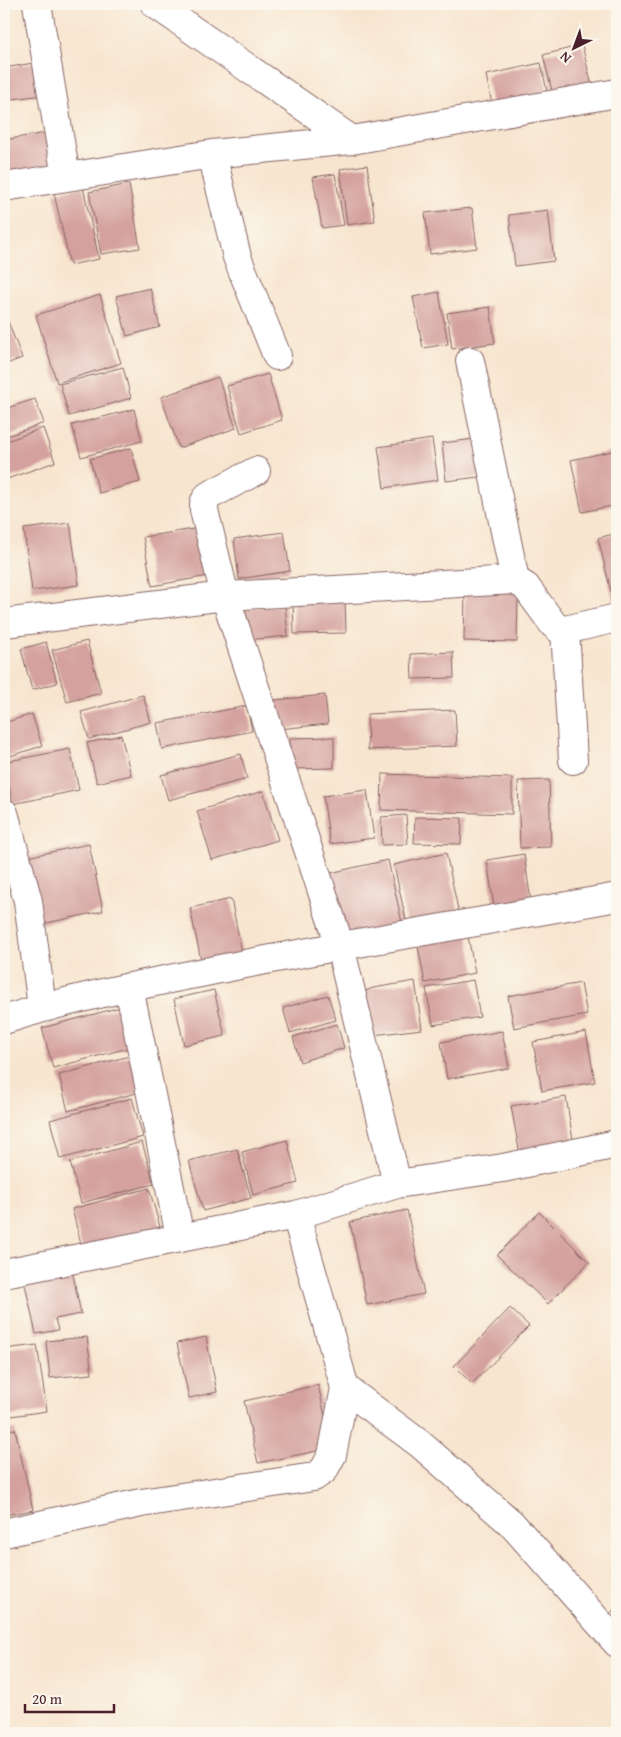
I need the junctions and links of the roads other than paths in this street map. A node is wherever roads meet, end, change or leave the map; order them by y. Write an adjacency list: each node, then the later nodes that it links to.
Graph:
1 (37, 4): 6 (street)
2 (155, 4): 4 (street)
3 (617, 92): 4 (street)
4 (352, 140): 5 (street)
5 (212, 154): 6 (street); 8 (street)
6 (66, 177): 7 (street)
7 (4, 187)
8 (277, 356)
9 (470, 362): 11 (street)
10 (256, 471): 12 (street)
11 (515, 580): 12 (street); 15 (street)
12 (225, 596): 14 (street); 19 (street)
13 (617, 618): 15 (street)
14 (4, 623)
15 (565, 630): 16 (street)
16 (573, 760)
17 (4, 813): 21 (street)
18 (617, 897): 19 (street)
19 (340, 946): 20 (street); 24 (street)
20 (129, 987): 21 (street); 26 (street)
21 (42, 1007): 22 (street)
22 (4, 1020)
23 (617, 1144): 24 (street)
24 (398, 1184): 25 (street)
25 (296, 1215): 26 (street); 28 (street)
26 (180, 1237): 27 (street)
27 (4, 1273)
28 (345, 1388): 29 (street); 30 (street)
29 (4, 1533)
30 (617, 1643)

